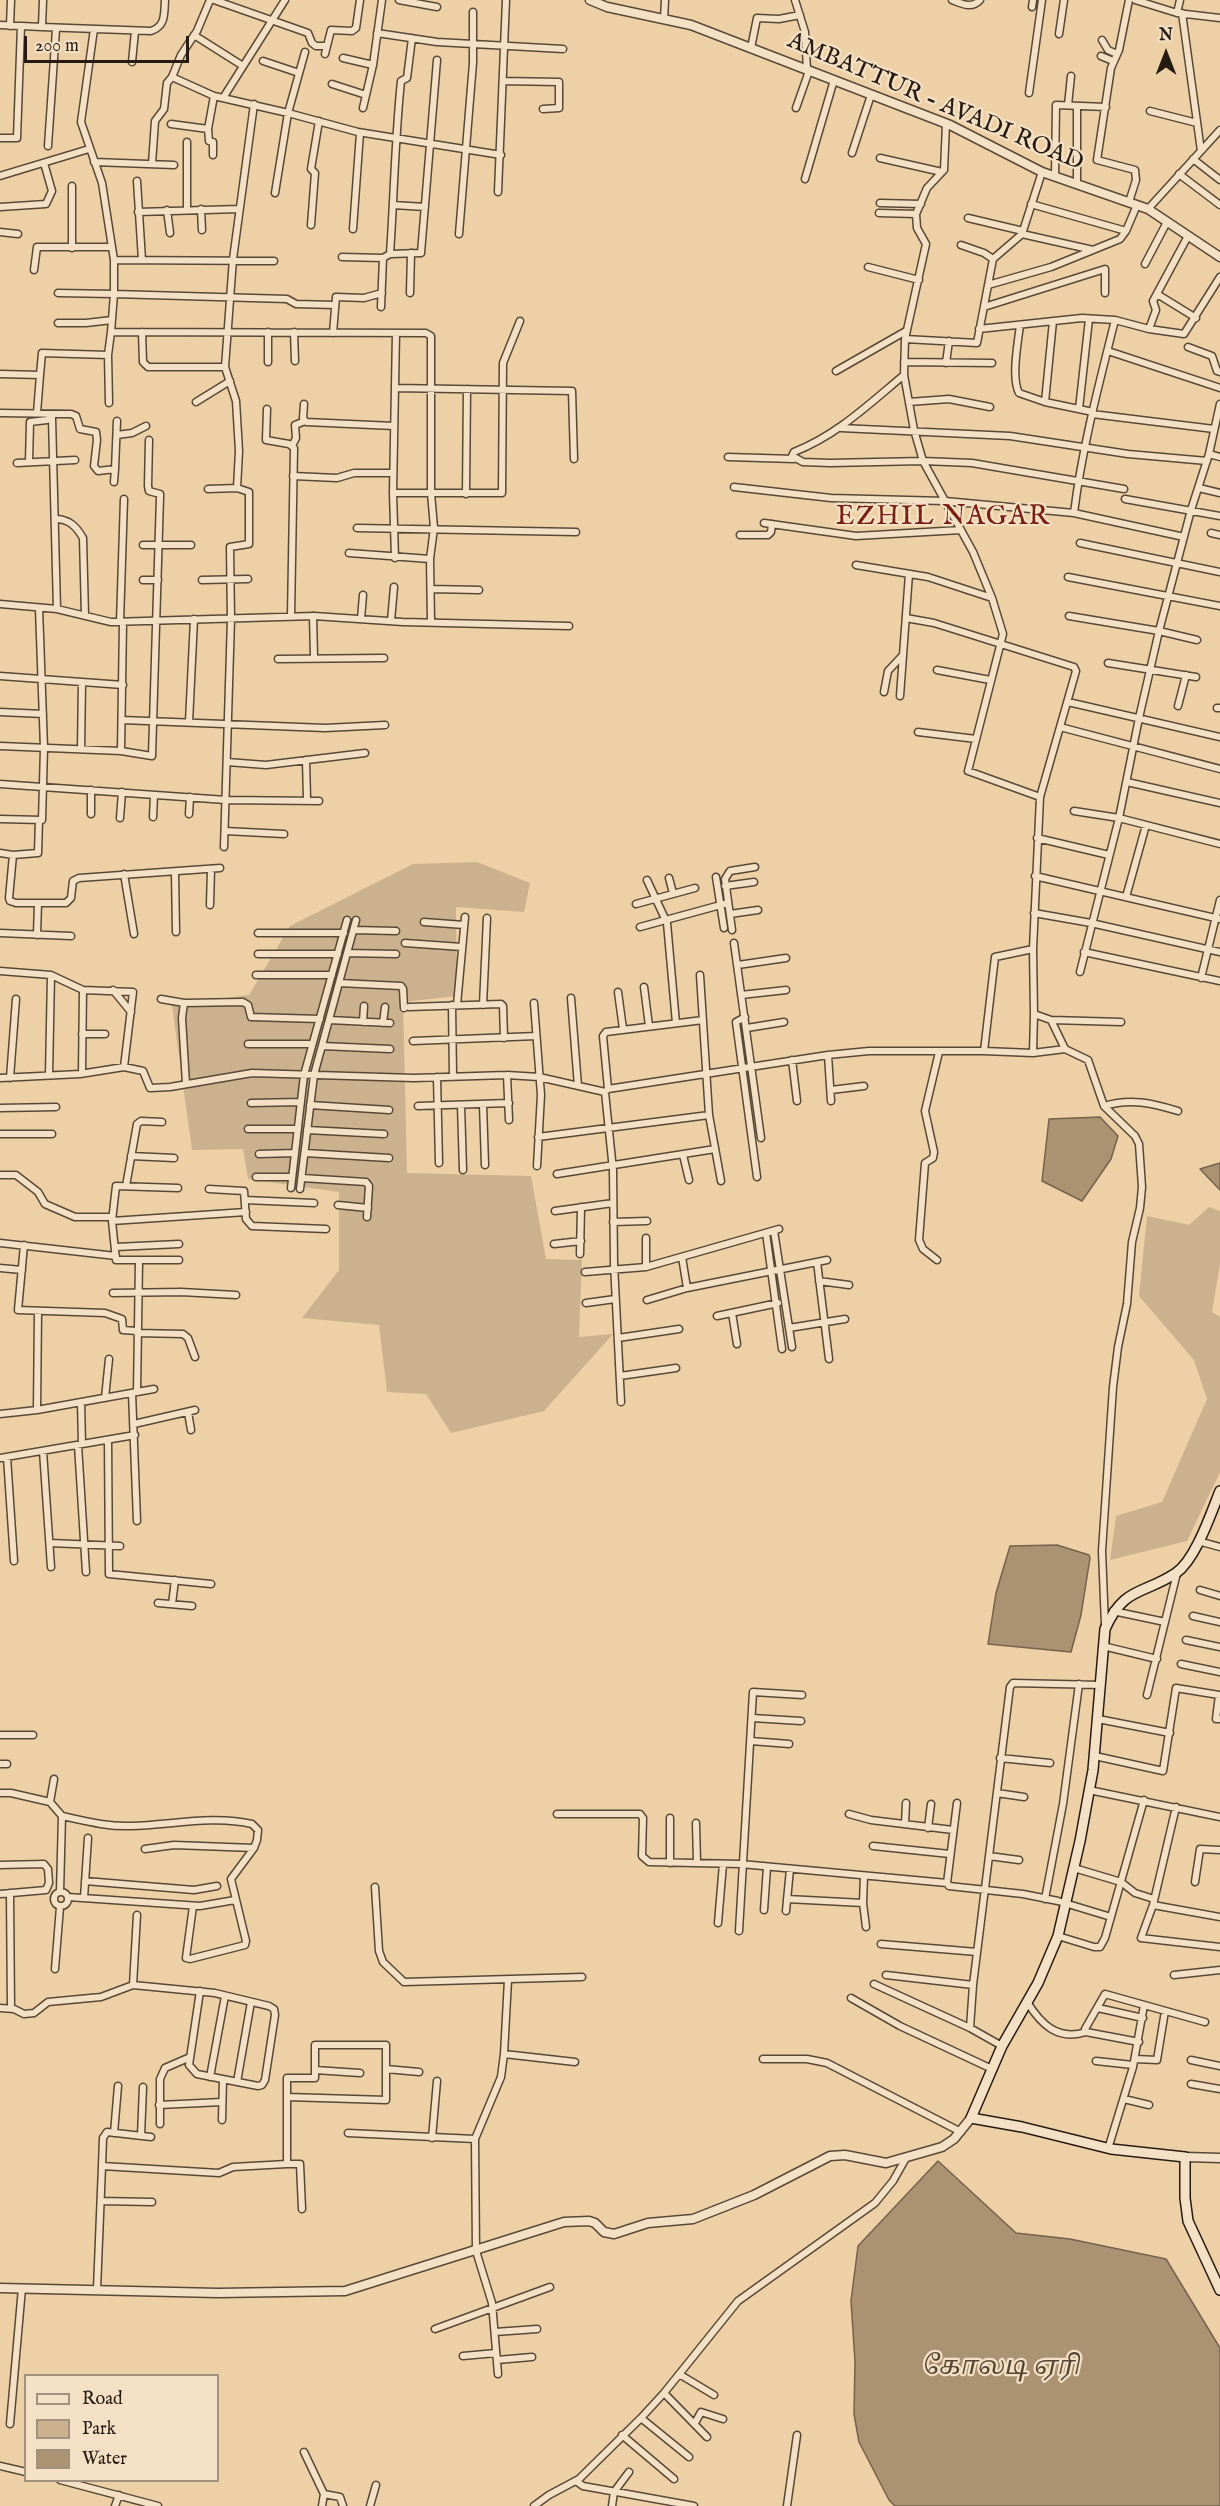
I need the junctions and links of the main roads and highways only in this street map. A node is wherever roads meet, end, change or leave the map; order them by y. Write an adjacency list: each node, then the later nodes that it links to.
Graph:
1 (1220, 1491): 2 (main road)
2 (1218, 2281): 3 (main road)
3 (1220, 2290)

